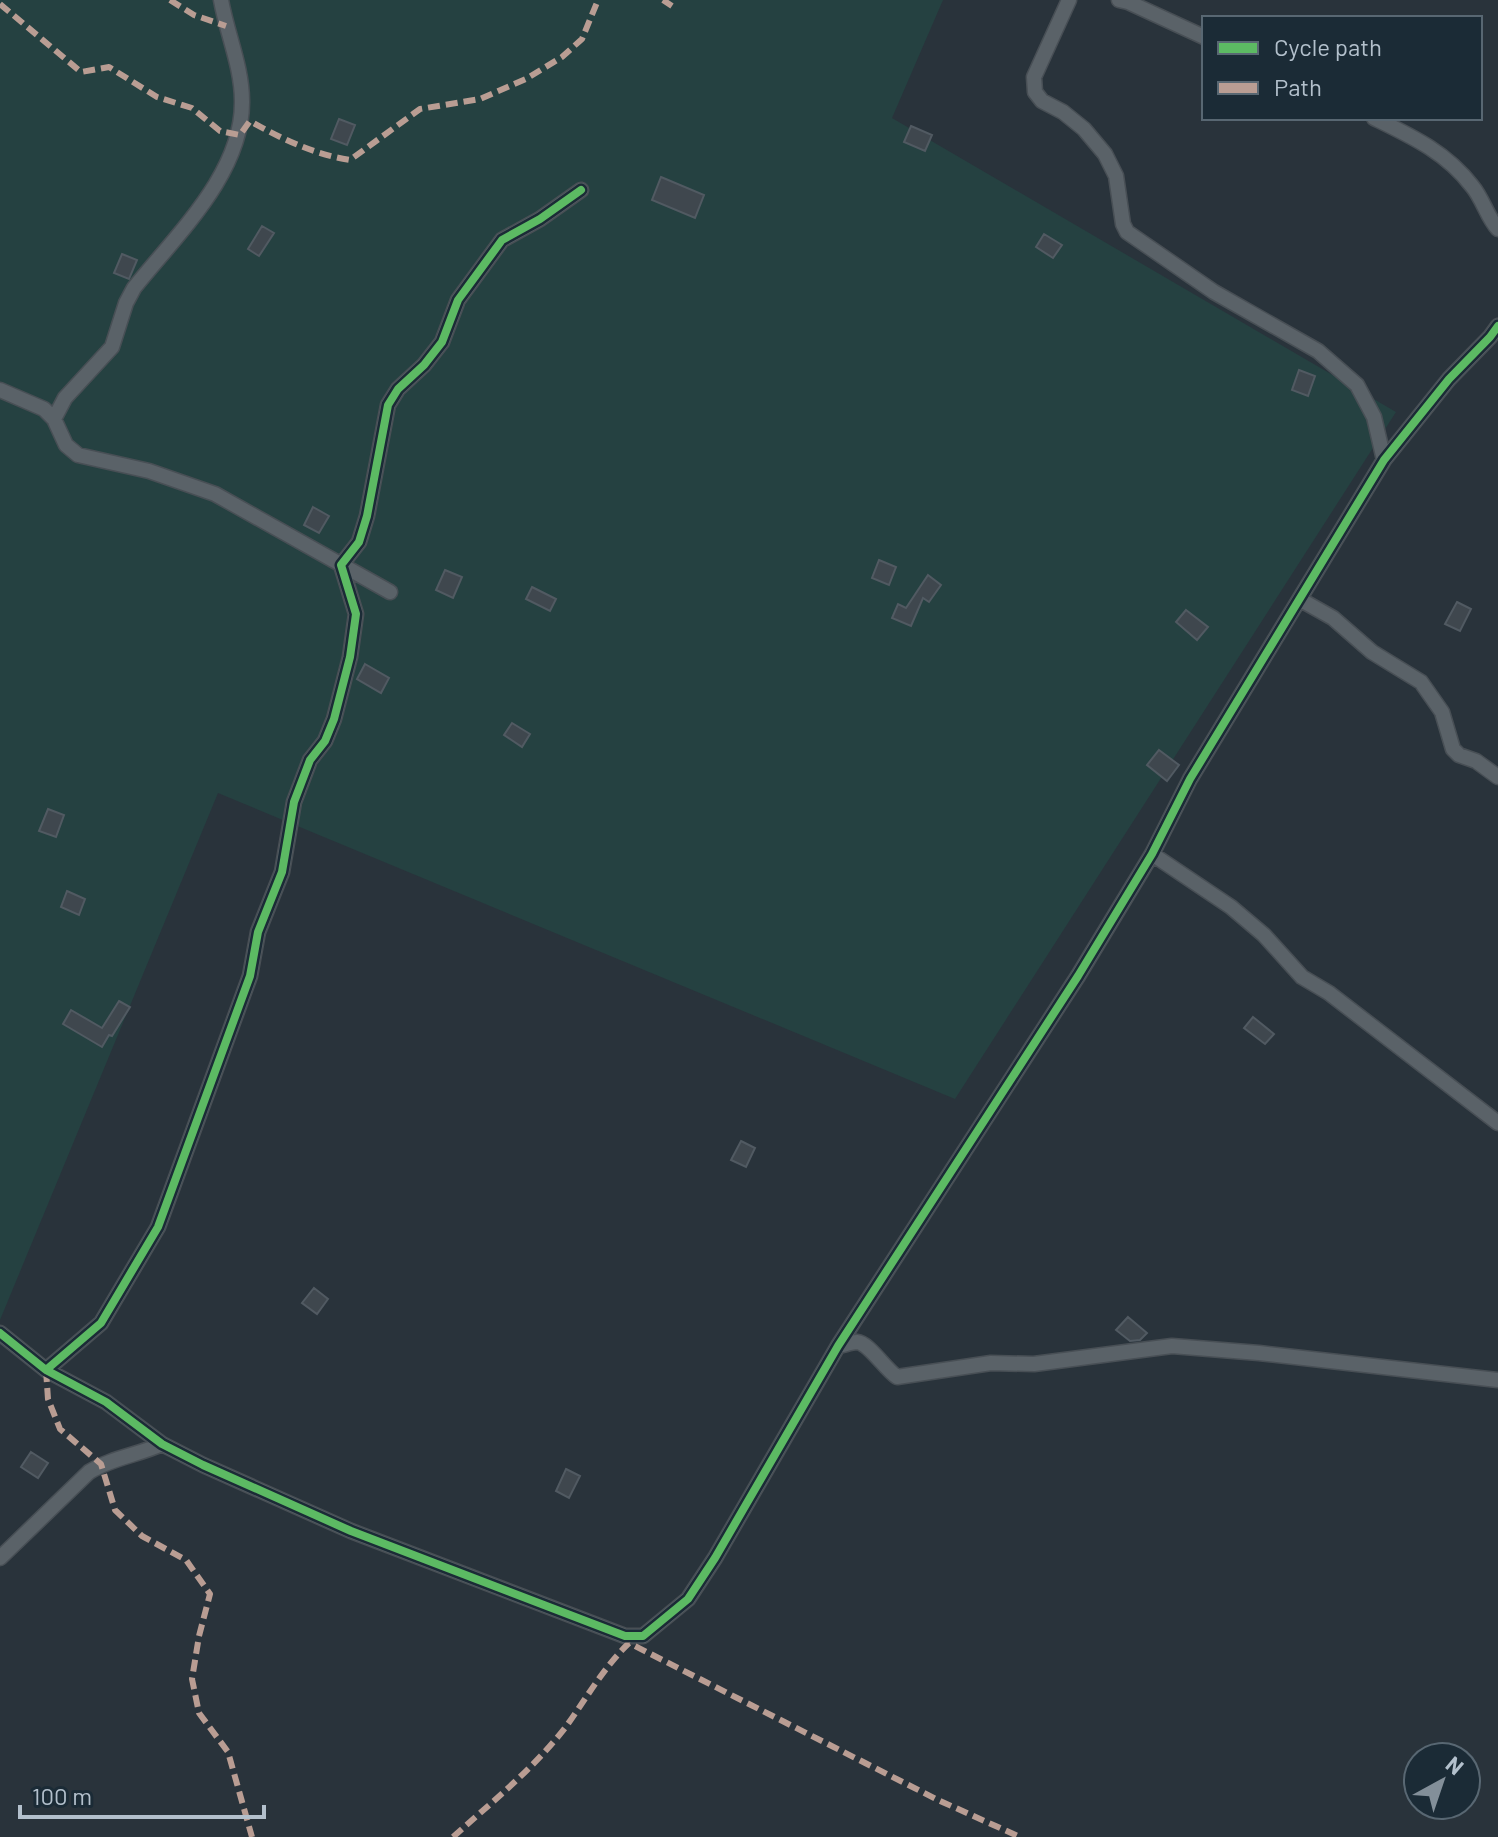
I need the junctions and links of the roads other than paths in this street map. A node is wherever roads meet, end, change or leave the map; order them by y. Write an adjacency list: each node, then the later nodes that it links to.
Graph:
1 (221, 0): 10 (street)
2 (1069, 0): 11 (street)
3 (1119, 0): 4 (street)
4 (1202, 36)
5 (1378, 120): 7 (street)
6 (581, 190): 12 (street)
7 (1498, 229)
8 (1498, 326): 11 (street)
9 (0, 390): 10 (street)
10 (54, 419): 12 (street)
11 (1384, 460): 14 (street)
12 (341, 565): 13 (street); 20 (street)
13 (390, 592)
14 (1301, 600): 15 (street); 16 (street)
15 (1498, 777)
16 (1152, 854): 17 (street); 19 (street)
17 (1498, 1123)
18 (0, 1333): 20 (street)
19 (838, 1346): 21 (street); 22 (street)
20 (46, 1370): 22 (street)
21 (1498, 1380)
22 (162, 1444): 23 (street)
23 (0, 1558)

